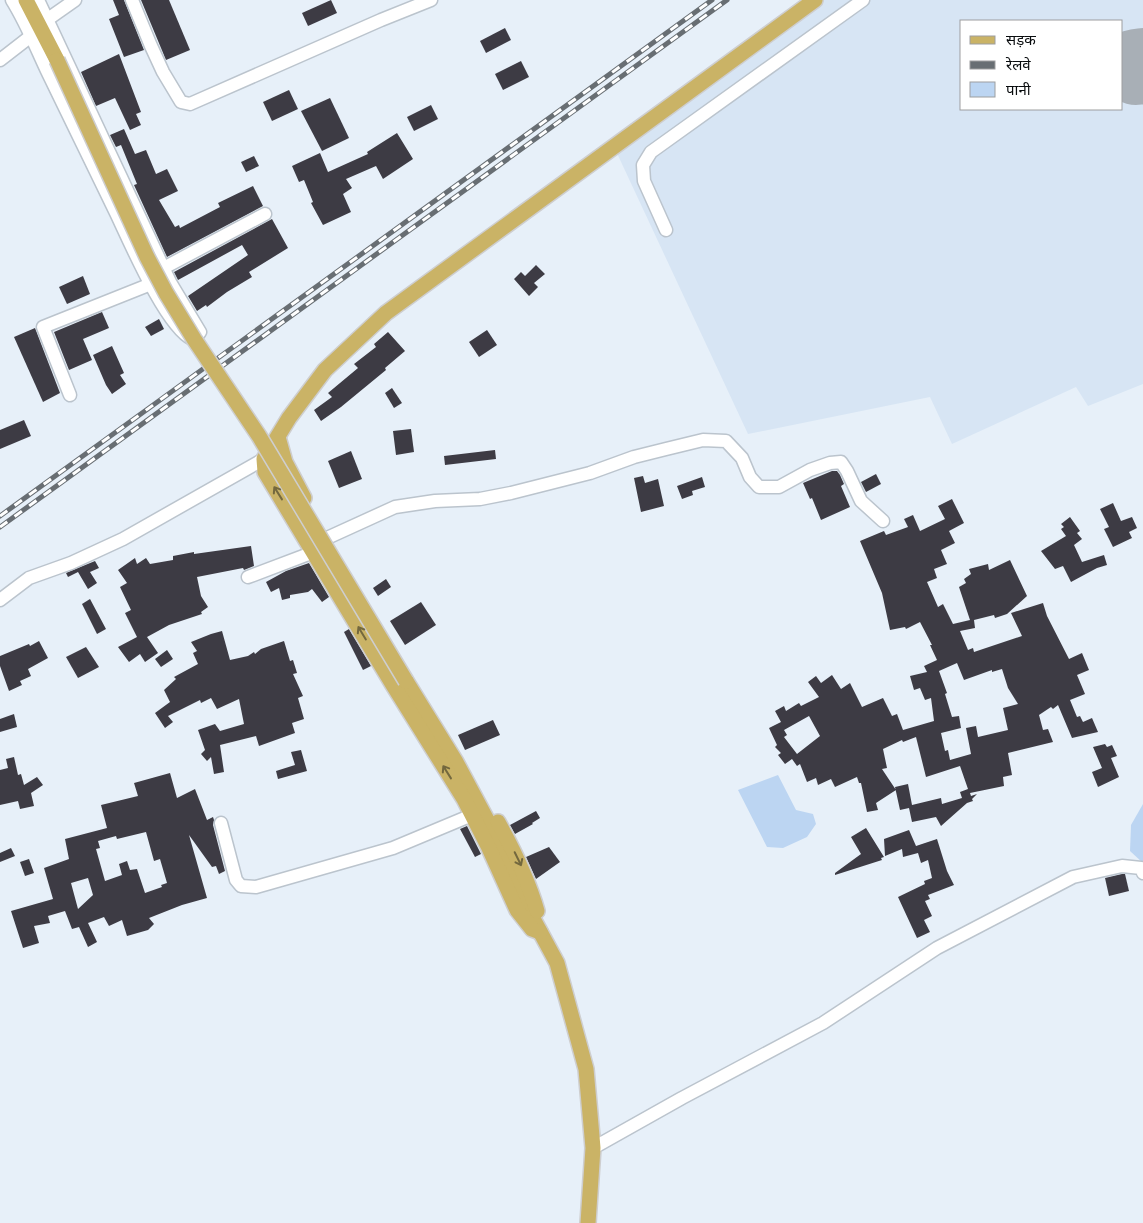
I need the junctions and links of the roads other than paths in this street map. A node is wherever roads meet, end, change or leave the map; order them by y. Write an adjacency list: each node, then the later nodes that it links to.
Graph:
1 (12, 0): 10 (street)
2 (26, 0): 27 (main road, bridge)
3 (38, 0): 9 (street)
4 (75, 0): 9 (street)
5 (132, 0): 6 (street)
6 (431, 0)
7 (815, 0): 17 (main road)
8 (863, 0): 13 (street)
9 (48, 19): 14 (street)
10 (31, 36): 11 (street); 15 (street)
11 (0, 60)
12 (265, 214): 14 (street)
13 (666, 230)
14 (164, 268): 15 (street); 15 (street)
15 (149, 280): 16 (street)
16 (70, 395)
17 (278, 438): 18 (main road); 20 (main road)
18 (264, 459): 21 (main road, one-way to 18); 23 (street)
19 (883, 521): 20 (street)
20 (327, 538): 21 (street); 27 (main road, one-way to 27)
21 (312, 549): 22 (street); 24 (main road, one-way to 21)
22 (248, 577)
23 (0, 600)
24 (472, 814): 25 (street); 27 (main road)
25 (221, 823)
26 (1143, 872): 28 (street)
27 (540, 932): 28 (main road)
28 (593, 1148): 29 (main road)
29 (588, 1223)

